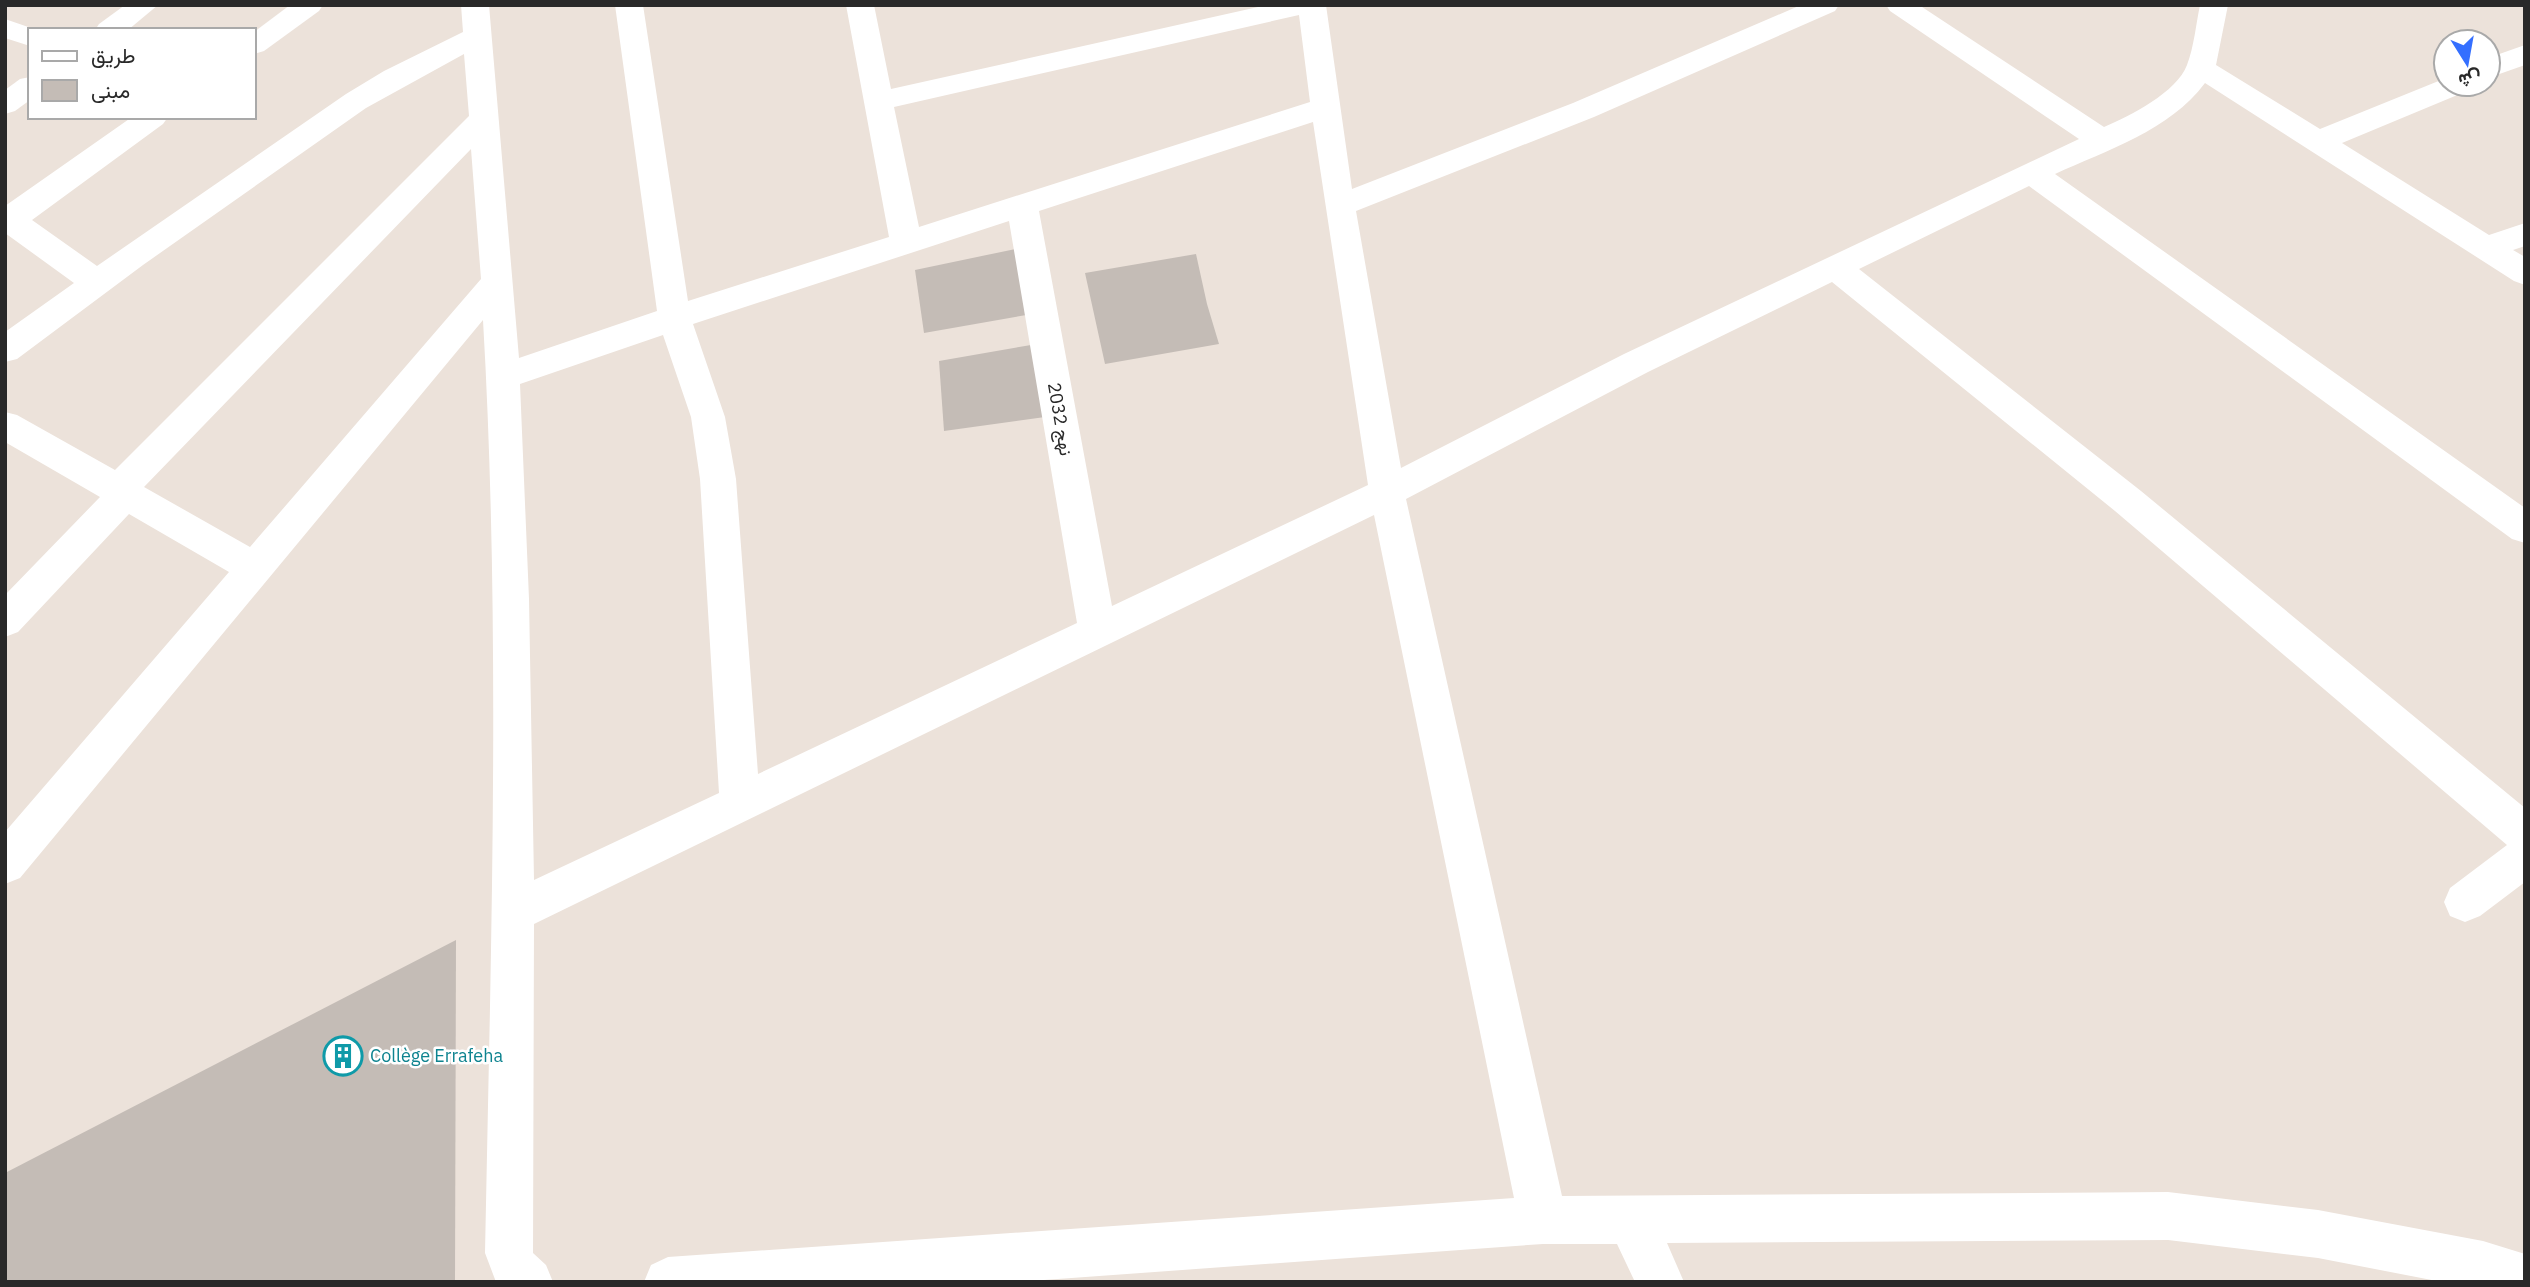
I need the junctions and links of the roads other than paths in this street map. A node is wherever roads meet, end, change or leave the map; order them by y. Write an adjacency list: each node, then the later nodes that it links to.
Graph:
1 (144, 5): 11 (street)
2 (309, 5): 13 (street)
3 (629, 5): 37 (street)
4 (860, 5): 19 (street)
5 (1309, 5): 19 (street); 21 (street)
6 (1825, 5): 27 (street)
7 (1900, 5): 24 (street)
8 (2211, 6): 16 (street)
9 (476, 21): 23 (street); 35 (street)
10 (5, 28): 12 (street)
11 (112, 28)
12 (28, 36)
13 (256, 44)
14 (2525, 54): 15 (street)
15 (2502, 63)
16 (2201, 68): 24 (street); 25 (street)
17 (28, 87): 20 (street)
18 (2432, 94): 25 (street)
19 (878, 101): 31 (street)
20 (5, 104)
21 (1326, 107): 27 (street); 28 (street)
22 (150, 119): 29 (street)
23 (483, 119): 36 (street); 42 (street)
24 (2102, 140): 26 (street)
25 (2320, 141): 32 (street)
26 (2031, 172): 33 (street); 43 (street)
27 (1339, 205): 41 (street)
28 (1022, 206): 31 (street); 46 (street, نهج 2032)
29 (7, 219): 35 (street)
30 (2525, 234): 32 (street)
31 (906, 243): 37 (street)
32 (2486, 248): 34 (street)
33 (1837, 268): 41 (street); 48 (street)
34 (2525, 273)
35 (97, 283): 38 (street)
36 (496, 283): 39 (street); 44 (street)
37 (674, 318): 39 (street); 47 (street)
38 (5, 350)
39 (503, 377): 52 (street)
40 (5, 425): 42 (street)
41 (1387, 492): 46 (street); 54 (street)
42 (121, 493): 44 (street); 45 (street)
43 (2525, 528)
44 (256, 568): 50 (street)
45 (5, 621)
46 (1098, 632): 47 (street)
47 (740, 801): 52 (street)
48 (2525, 834)
49 (2525, 857): 51 (street)
50 (5, 864)
51 (2465, 902)
52 (513, 912): 56 (street)
53 (1630, 1219): 54 (street); 55 (street); 58 (street)
54 (1543, 1220): 57 (street)
55 (2525, 1279)
56 (529, 1282)
57 (667, 1282)
58 (1660, 1282)

